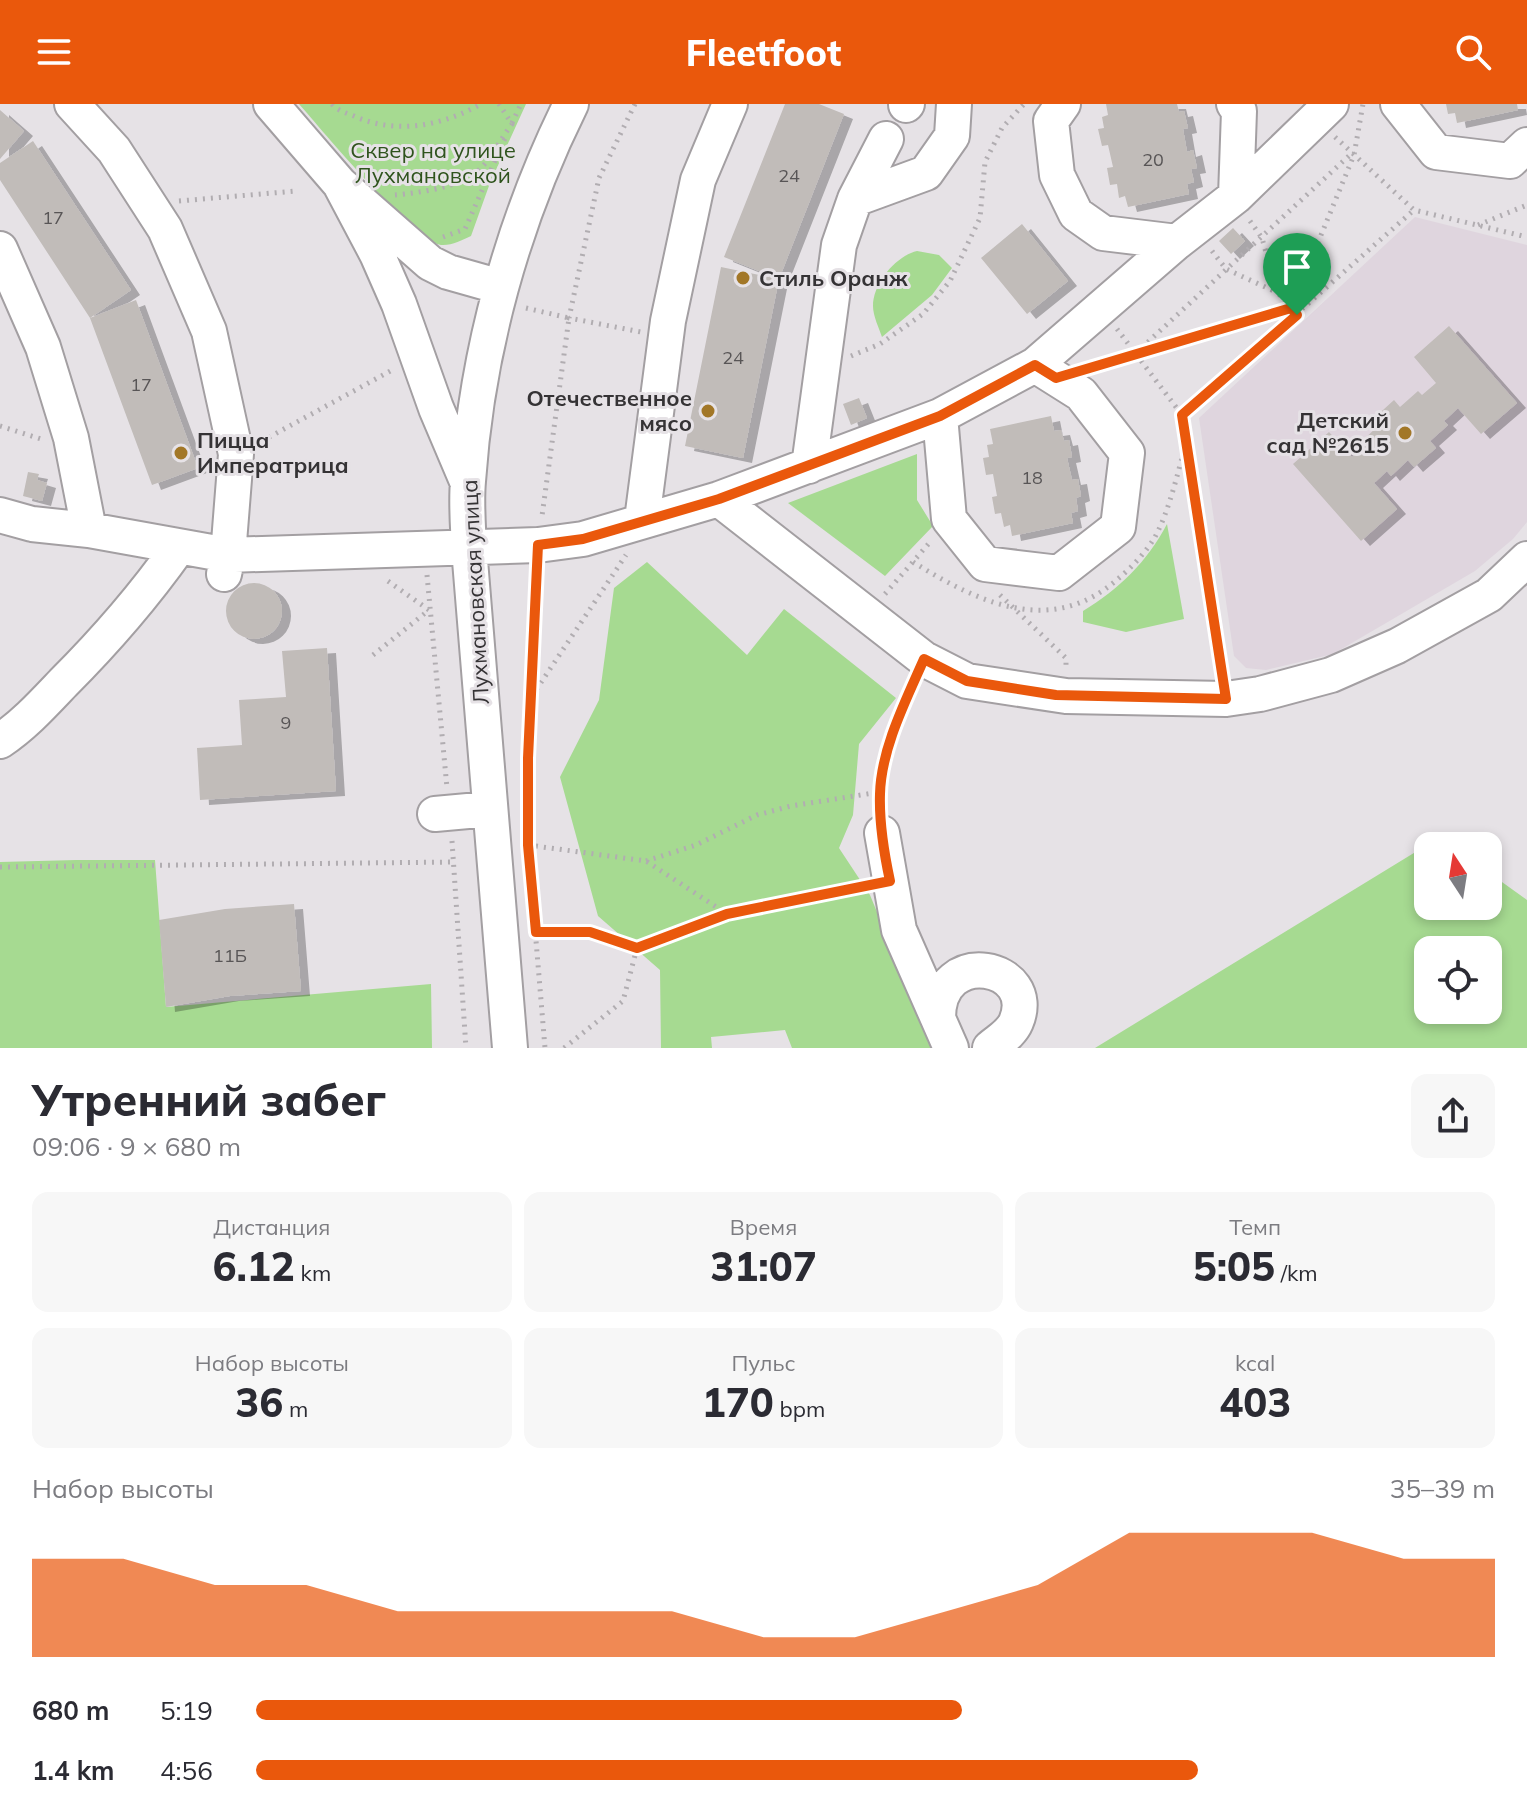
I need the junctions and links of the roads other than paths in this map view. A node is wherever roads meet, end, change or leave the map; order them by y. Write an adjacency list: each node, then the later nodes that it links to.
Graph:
1 (72, 104): 28 (street)
2 (271, 104): 12 (street)
3 (571, 104): 17 (street, Лухмановская улица)
4 (730, 104): 25 (street)
5 (954, 104): 14 (street)
6 (1063, 104): 15 (street)
7 (1234, 104): 13 (street)
8 (1398, 104): 11 (street)
9 (1324, 112): 13 (street)
10 (886, 139): 14 (street)
11 (1527, 145)
12 (340, 184): 17 (street); 21 (street)
13 (1234, 198): 15 (street)
14 (855, 199): 20 (street)
15 (1186, 235): 18 (street)
16 (0, 249): 24 (street)
17 (513, 298): 21 (street, Лухмановская улица)
18 (1045, 371): 19 (street); 19 (street)
19 (940, 416): 20 (street)
20 (809, 466): 22 (street)
21 (468, 482): 27 (street, Лухмановская улица)
22 (719, 499): 25 (street); 29 (street)
23 (0, 515): 24 (street)
24 (89, 530): 26 (street)
25 (636, 535): 27 (street)
26 (178, 548): 28 (street); 30 (street)
27 (469, 548): 28 (street); 31 (street, Лухмановская улица)
28 (226, 565)
29 (1506, 567)
30 (0, 741)
31 (490, 809): 32 (street); 35 (street, Лухмановская улица)
32 (435, 814)
33 (882, 833): 34 (street)
34 (944, 1033): 36 (street)
35 (510, 1048)
36 (990, 1048)

